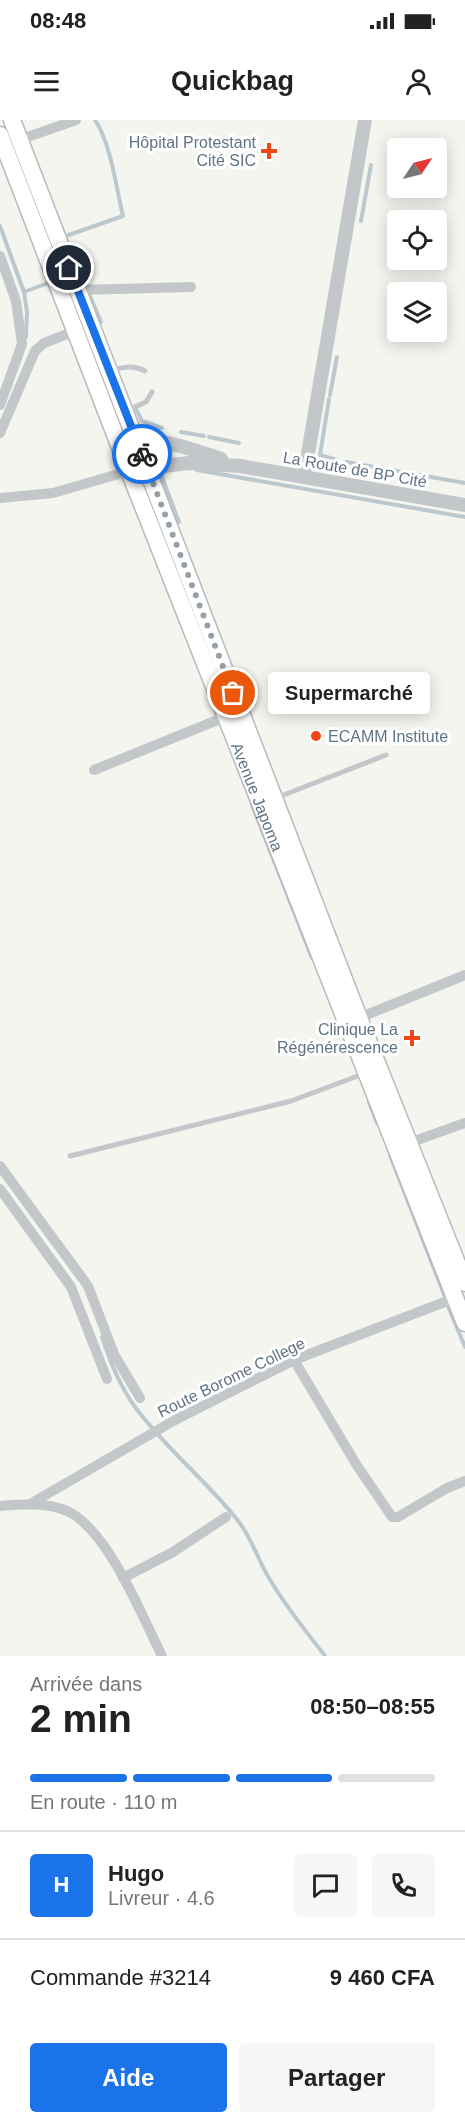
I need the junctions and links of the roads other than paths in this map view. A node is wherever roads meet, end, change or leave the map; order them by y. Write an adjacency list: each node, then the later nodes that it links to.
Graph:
1 (12, 120): 5 (main road, Avenue Japoma)
2 (76, 120): 5 (street)
3 (365, 120): 21 (street)
4 (0, 135): 9 (main road, Avenue Japoma)
5 (19, 140): 8 (main road, Avenue Japoma)
6 (0, 256): 13 (street)
7 (191, 287): 8 (street)
8 (78, 290): 10 (main road, Avenue Japoma)
9 (75, 331): 15 (street); 17 (main road, Avenue Japoma)
10 (109, 371): 11 (lane); 14 (main road, Avenue Japoma)
11 (145, 371)
12 (152, 392): 14 (lane)
13 (0, 405)
14 (125, 411): 16 (main road, Avenue Japoma)
15 (0, 433)
16 (136, 441): 17 (street, La Route de BP Cité); 18 (main road, Avenue Japoma); 19 (street, La Route de BP Cité)
17 (119, 446): 20 (main road, Avenue Japoma)
18 (147, 466): 19 (street, La Route de BP Cité); 20 (street, La Route de BP Cité); 27 (main road, Avenue Japoma)
19 (240, 466): 21 (street, La Route de BP Cité)
20 (129, 471): 22 (street); 24 (main road, Avenue Japoma)
21 (304, 477): 23 (street, La Route de BP Cité)
22 (0, 498)
23 (465, 505)
24 (225, 717): 26 (street); 29 (main road, Avenue Japoma)
25 (386, 755): 27 (lane)
26 (94, 770)
27 (274, 799): 29 (main road, Avenue Japoma)
28 (465, 975): 29 (street)
29 (352, 1020): 30 (main road, Avenue Japoma); 32 (main road, Avenue Japoma)
30 (366, 1074): 33 (lane); 38 (main road, Avenue Japoma)
31 (465, 1123): 32 (street)
32 (409, 1143): 36 (main road, Avenue Japoma)
33 (70, 1156)
34 (0, 1166): 42 (street)
35 (0, 1189): 41 (street)
36 (462, 1266): 37 (main road, Avenue Japoma)
37 (465, 1283)
38 (455, 1298): 39 (main road, Avenue Japoma); 40 (street, Route Borome College)
39 (465, 1323)
40 (294, 1360): 43 (street); 44 (street, Route Borome College)
41 (107, 1379)
42 (140, 1398)
43 (465, 1481)
44 (30, 1504): 45 (street); 47 (street)
45 (0, 1506)
46 (226, 1517): 47 (street)
47 (123, 1578): 48 (street)
48 (162, 1656)

